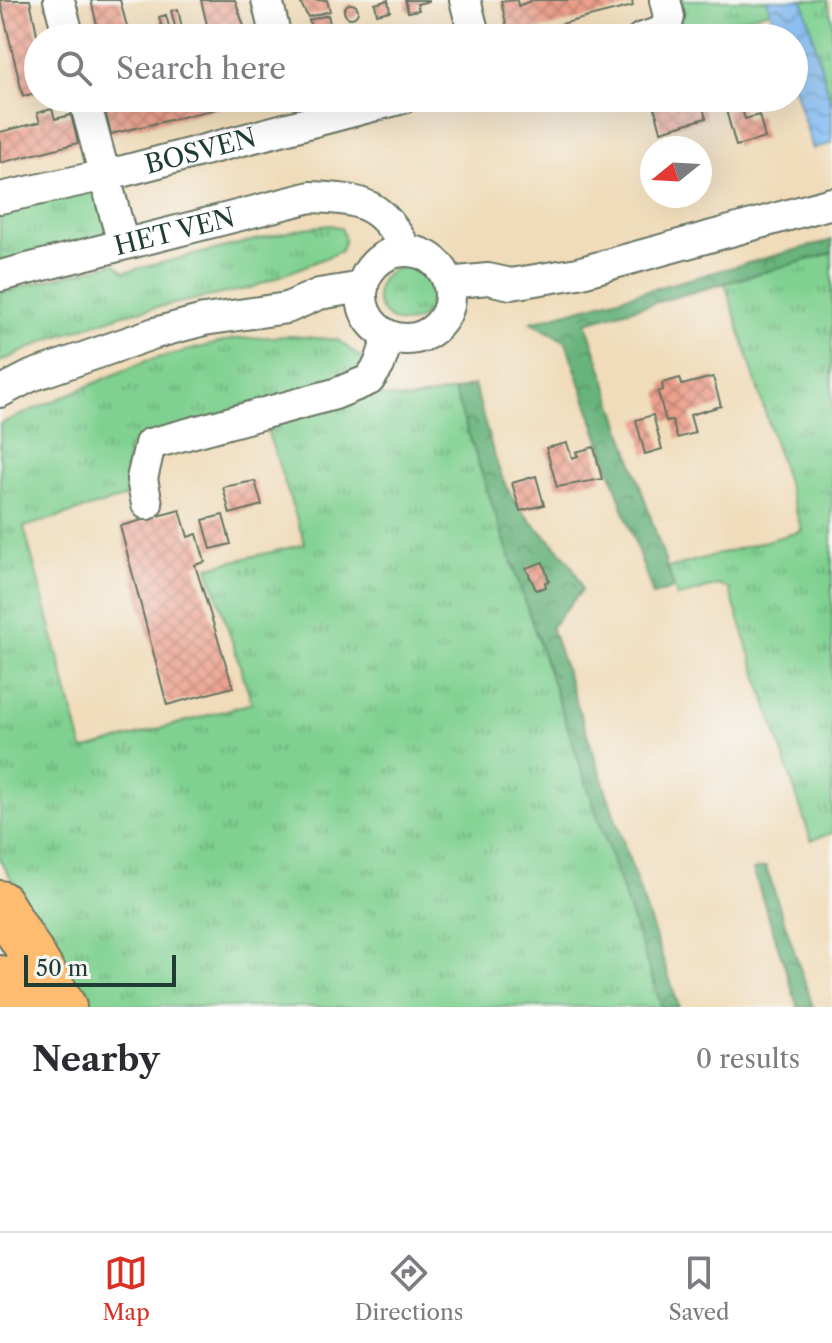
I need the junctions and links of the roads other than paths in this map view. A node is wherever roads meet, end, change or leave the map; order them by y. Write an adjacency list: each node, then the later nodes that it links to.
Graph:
1 (59, 0): 5 (street)
2 (267, 0): 6 (street)
3 (465, 0): 7 (street)
4 (665, 0): 8 (street)
5 (65, 24)
6 (273, 24)
7 (471, 24)
8 (667, 24)
9 (88, 112): 11 (street)
10 (294, 112): 11 (street, BOSVEN)
11 (104, 174): 12 (street, BOSVEN); 14 (street)
12 (0, 198)
13 (832, 203): 17 (street)
14 (123, 244): 15 (street, HET VEN); 16 (street, HET VEN)
15 (394, 255): 17 (street); 18 (street)
16 (0, 276)
17 (448, 293): 19 (street)
18 (364, 299): 19 (street); 20 (street)
19 (389, 336): 21 (street)
20 (0, 392)
21 (147, 504)
22 (0, 903): 25 (highway)
23 (0, 978): 24 (highway)
24 (18, 1007)
25 (64, 1007)

